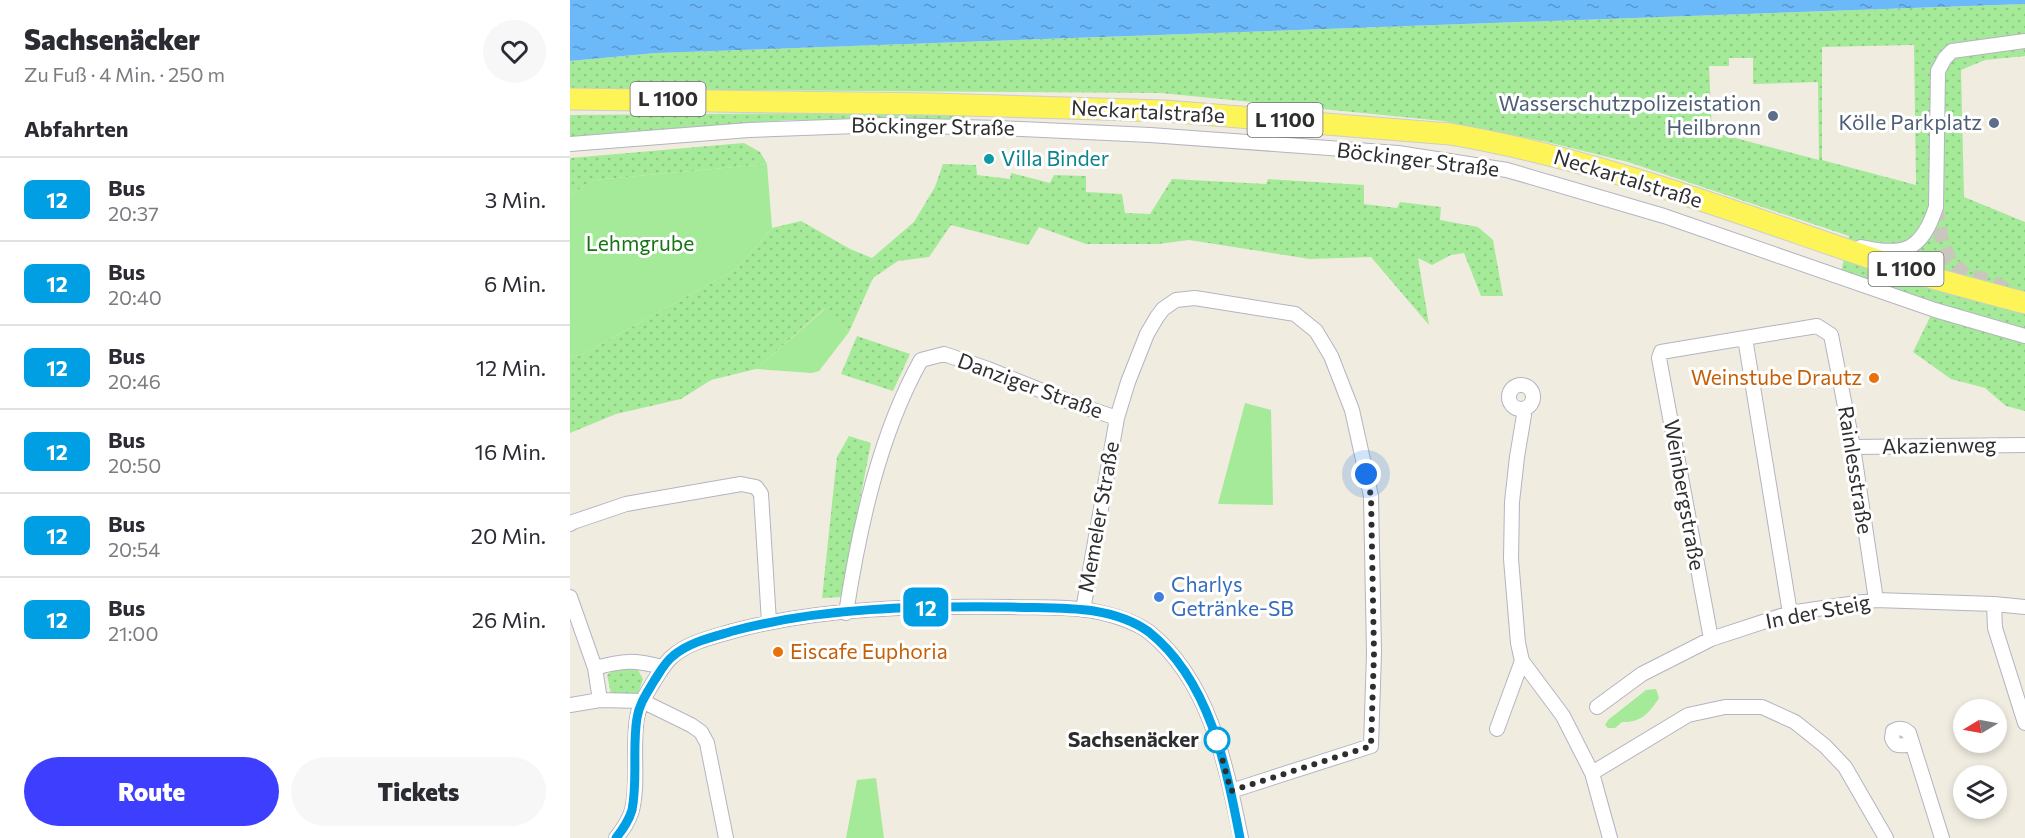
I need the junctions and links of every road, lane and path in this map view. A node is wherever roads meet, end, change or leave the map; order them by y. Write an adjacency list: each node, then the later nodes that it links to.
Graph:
1 (2025, 41): 4 (street)
2 (570, 99): 4 (main road, Neckartalstraße / L 1100)
3 (570, 144): 6 (street, Böckinger Straße)
4 (1789, 230): 5 (main road, Neckartalstraße / L 1100)
5 (2025, 303)
6 (2025, 336)
7 (1745, 338): 8 (street, Rainlesstraße); 12 (street, Rainlesstraße); 20 (street)
8 (1661, 351): 22 (street, Weinbergstraße)
9 (1525, 409): 23 (street)
10 (1117, 418): 18 (street, Memeler Straße); 19 (street, Danziger Straße); 34 (street, Memeler Straße)
11 (2025, 445): 12 (street, Akazienweg)
12 (1853, 447): 15 (street, Rainlesstraße)
13 (570, 524): 21 (street)
14 (570, 597): 24 (street)
15 (1876, 600): 16 (street, In der Steig); 20 (street, In der Steig)
16 (1994, 604): 17 (street, In der Steig); 30 (street)
17 (2025, 607)
18 (1083, 610): 19 (street); 34 (street)
19 (846, 613): 21 (street)
20 (1790, 613): 22 (street, In der Steig)
21 (769, 622): 25 (street)
22 (1710, 639): 29 (street, In der Steig)
23 (1522, 662): 31 (street); 33 (street)
24 (595, 668): 25 (street); 26 (street)
25 (660, 672): 27 (street)
26 (600, 700): 27 (street); 28 (street)
27 (642, 701): 35 (street); 36 (street)
28 (570, 705)
29 (1597, 707)
30 (2025, 723)
31 (1497, 729)
32 (1910, 740): 40 (street)
33 (1592, 773): 38 (street); 39 (street)
34 (1231, 791): 37 (street)
35 (616, 838)
36 (726, 838)
37 (1240, 838)
38 (1610, 838)
39 (1886, 838)
40 (1942, 838)

